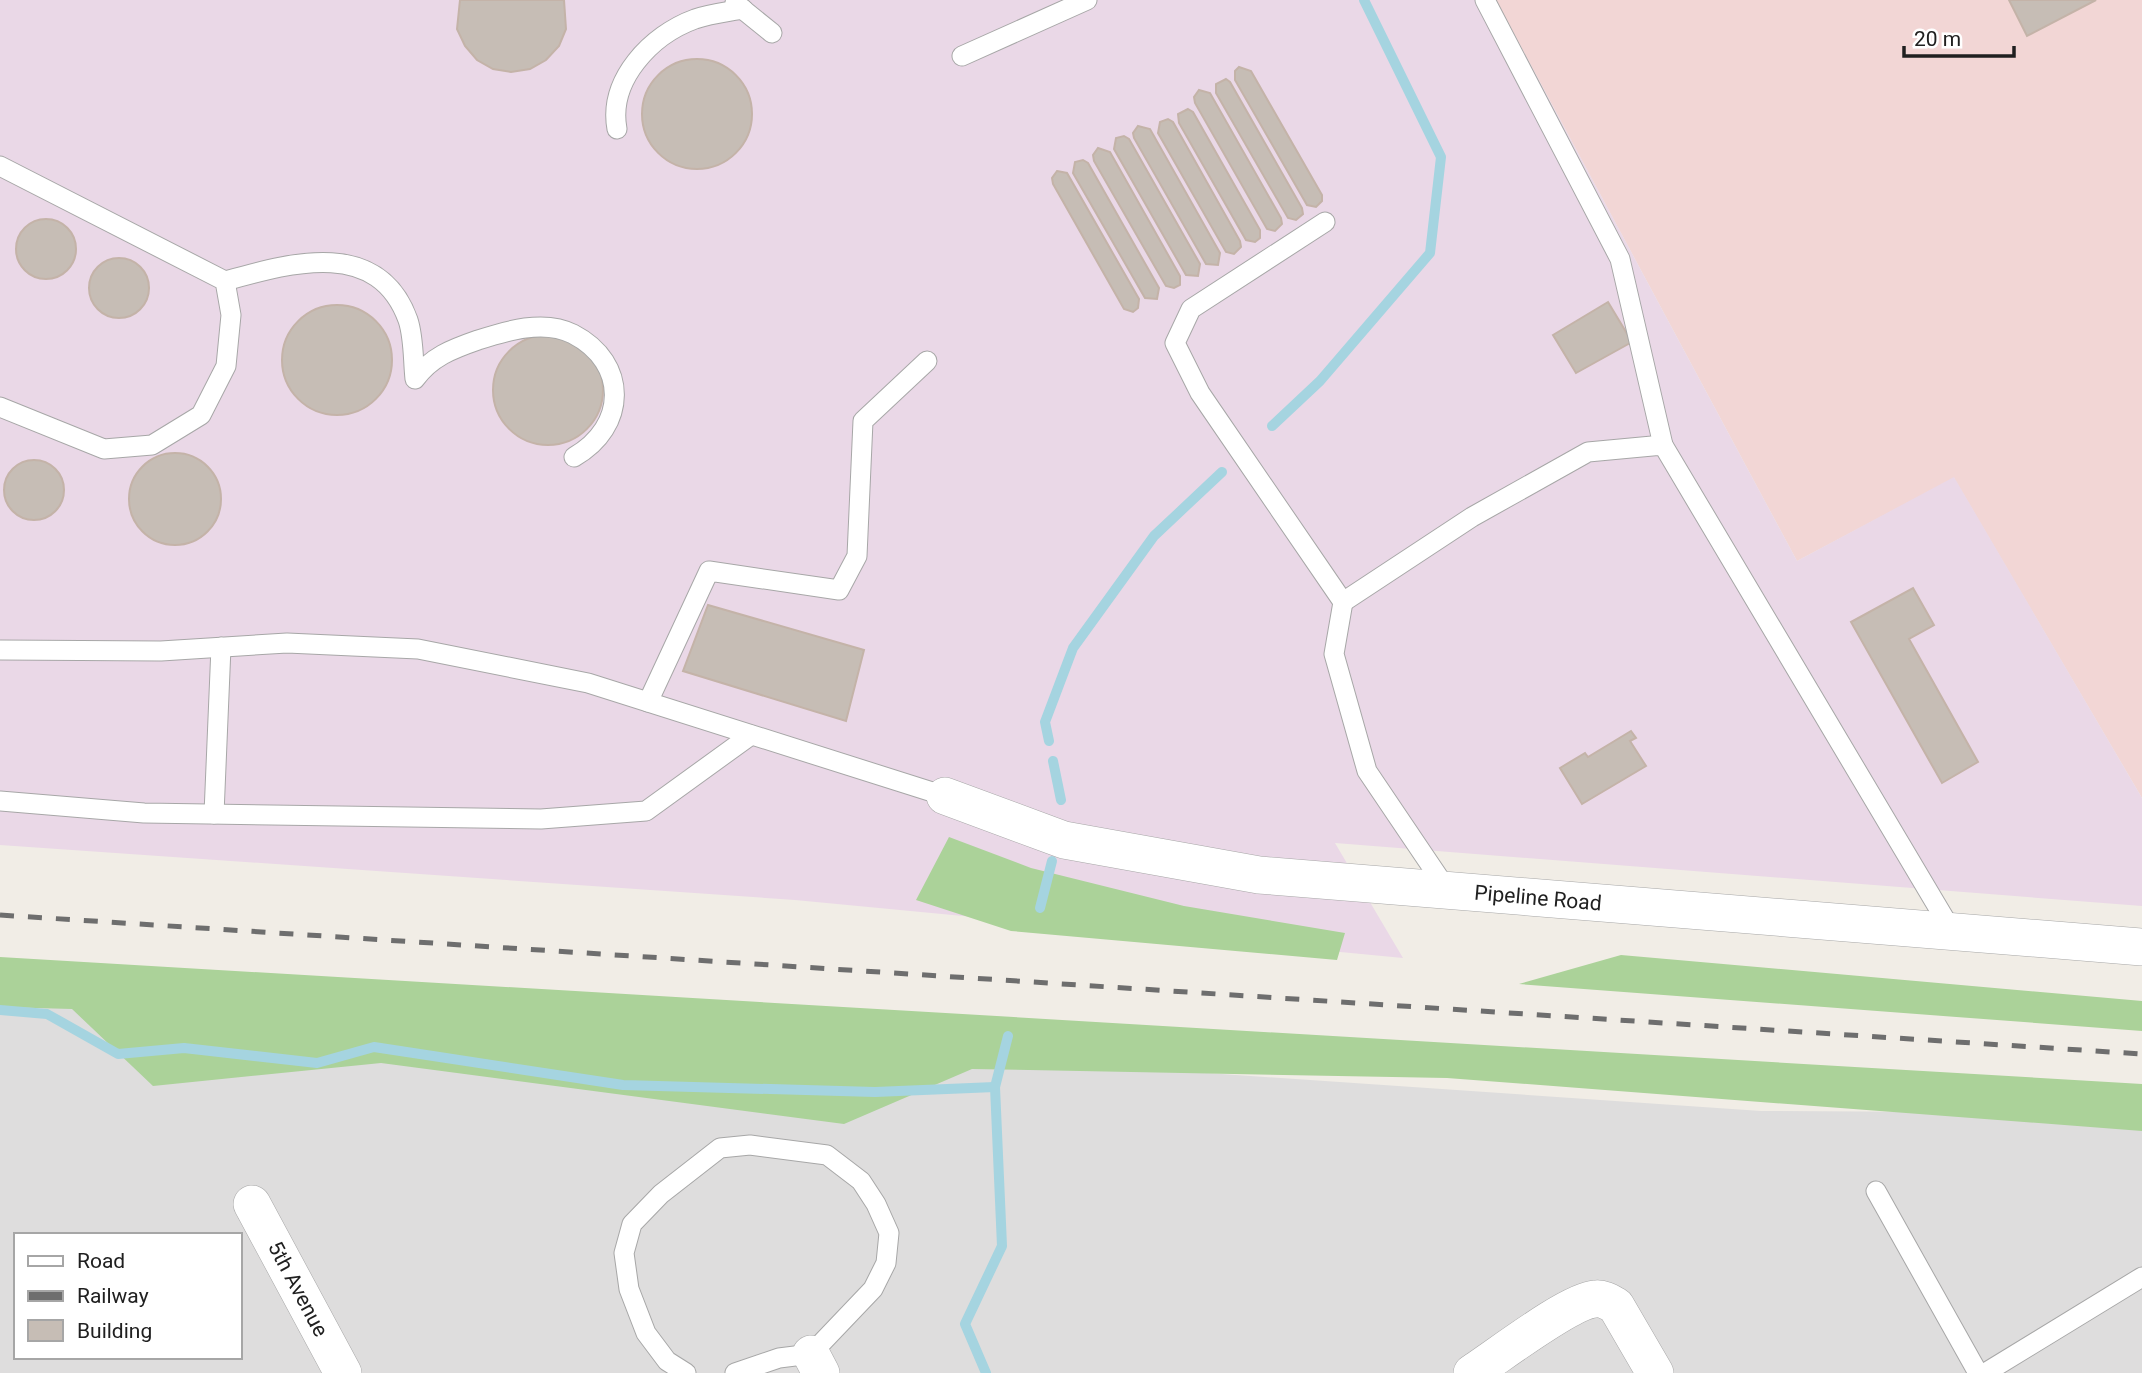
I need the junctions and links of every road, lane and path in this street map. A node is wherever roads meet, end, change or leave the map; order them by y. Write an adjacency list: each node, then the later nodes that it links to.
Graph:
1 (1087, 0): 5 (lane)
2 (1485, 0): 12 (lane)
3 (737, 5): 4 (lane); 6 (lane)
4 (772, 33)
5 (962, 55)
6 (617, 129)
7 (0, 166): 9 (lane)
8 (1325, 222): 14 (lane)
9 (225, 281): 11 (lane); 13 (lane)
10 (927, 361): 17 (lane)
11 (0, 407)
12 (1663, 445): 14 (lane); 23 (lane)
13 (574, 457)
14 (1343, 602): 22 (lane)
15 (221, 647): 16 (lane); 17 (lane); 21 (lane)
16 (0, 650)
17 (649, 702): 18 (lane)
18 (751, 735): 19 (lane); 21 (lane)
19 (945, 796): 22 (street, Pipeline Road)
20 (0, 801): 21 (lane)
21 (214, 814)
22 (1448, 891): 23 (street, Pipeline Road)
23 (1952, 931): 24 (street, Pipeline Road)
24 (2142, 947)
25 (1876, 1191): 34 (lane)
26 (252, 1204): 29 (street, 5th Avenue)
27 (2142, 1277): 35 (lane)
28 (816, 1363): 30 (lane); 31 (lane)
29 (343, 1373)
30 (686, 1373)
31 (735, 1373)
32 (1472, 1373): 33 (street)
33 (1655, 1373)
34 (1978, 1373)
35 (1985, 1373)

